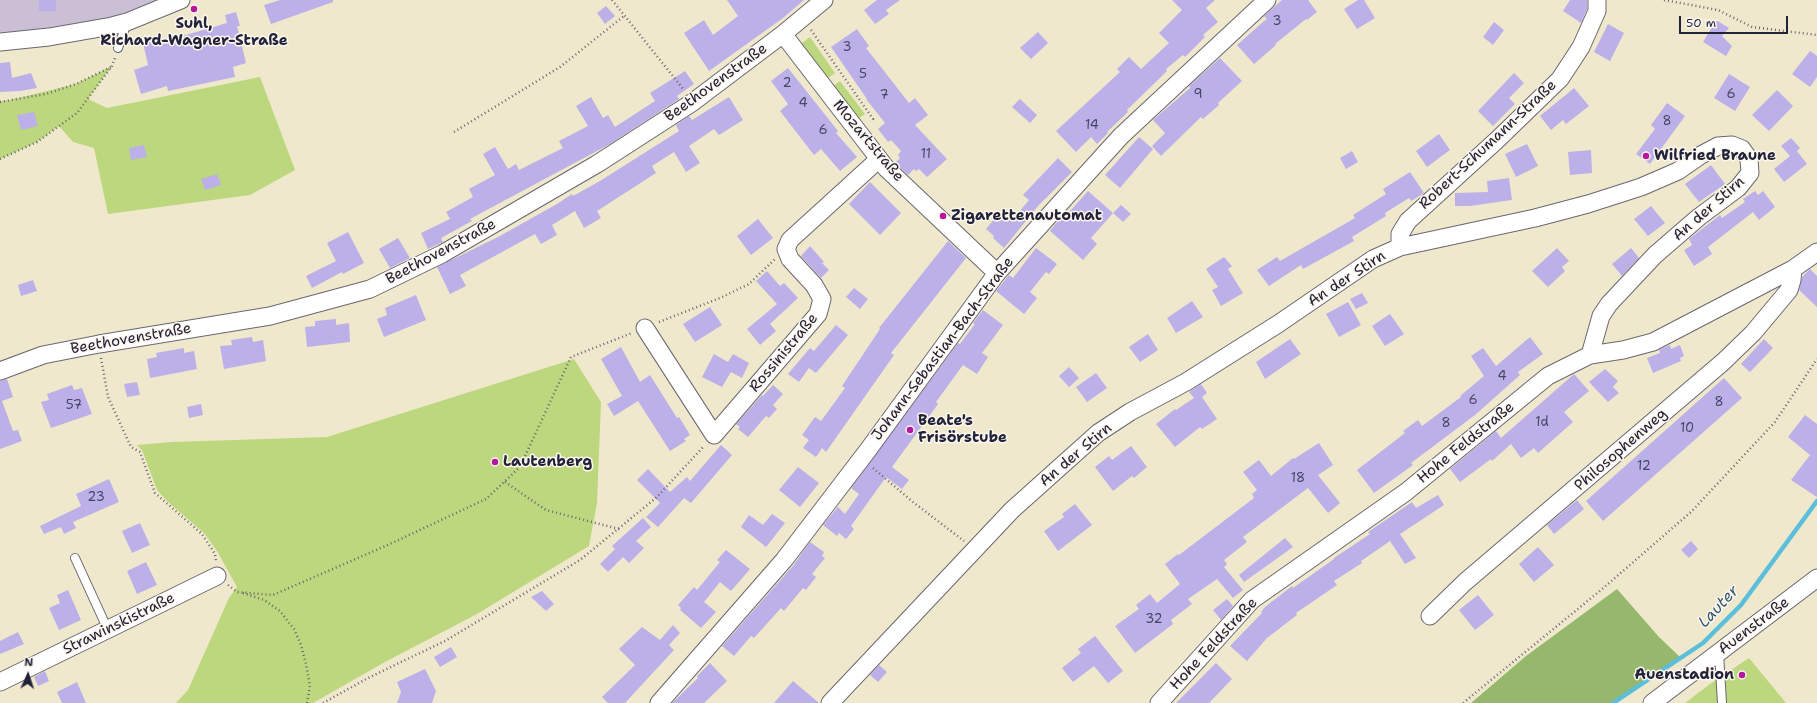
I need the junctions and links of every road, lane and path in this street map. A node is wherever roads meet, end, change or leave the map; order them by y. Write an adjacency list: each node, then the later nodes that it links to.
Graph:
1 (181, 0): 9 (street)
2 (612, 0): 7 (path)
3 (824, 0): 8 (street, Beethovenstraße)
4 (1267, 0): 25 (street, Johann-Sebastian-Bach-Straße)
5 (1597, 0): 21 (street, Robert-Schumann-Straße)
6 (1664, 0): 11 (path)
7 (624, 16): 16 (path); 18 (path)
8 (803, 18): 10 (street, Beethovenstraße); 17 (path)
9 (127, 22): 12 (street); 13 (lane)
10 (783, 34): 16 (street, Beethovenstraße); 17 (street, Mozartstraße)
11 (1817, 36)
12 (0, 42)
13 (118, 48): 14 (path)
14 (112, 66): 15 (path); 20 (path)
15 (0, 102)
16 (693, 102): 27 (street, Beethovenstraße)
17 (857, 130): 19 (street, Mozartstraße)
18 (454, 132)
19 (879, 158): 22 (street); 25 (street, Mozartstraße)
20 (0, 159)
21 (1400, 246): 28 (street, An der Stirn); 47 (street, An der Stirn)
22 (786, 249): 26 (path); 31 (street, Rossinistraße)
23 (1817, 252): 24 (street, Hohe Feldstraße)
24 (1793, 269): 28 (street, Hohe Feldstraße); 40 (street, Philosophenweg)
25 (997, 273): 46 (street, Johann-Sebastian-Bach-Straße)
26 (646, 328): 31 (street); 33 (path)
27 (99, 344): 30 (street, Beethovenstraße); 37 (path)
28 (1590, 355): 48 (street, Hohe Feldstraße)
29 (1817, 359): 49 (path)
30 (0, 371)
31 (714, 435): 34 (path)
32 (879, 473): 35 (path)
33 (505, 482): 34 (path); 39 (path)
34 (619, 529): 45 (path)
35 (965, 542)
36 (75, 558): 41 (lane)
37 (217, 576): 39 (path); 41 (street, Strawinskistraße)
38 (1817, 578): 42 (street, Auenstraße)
39 (237, 592): 44 (path)
40 (1430, 616)
41 (108, 630): 43 (street, Strawinskistraße)
42 (1718, 652): 50 (street, Auenstraße); 51 (lane)
43 (0, 682)
44 (307, 703)
45 (323, 703)
46 (659, 703)
47 (830, 703)
48 (1159, 703)
49 (1463, 703)
50 (1652, 703)
51 (1722, 703)

